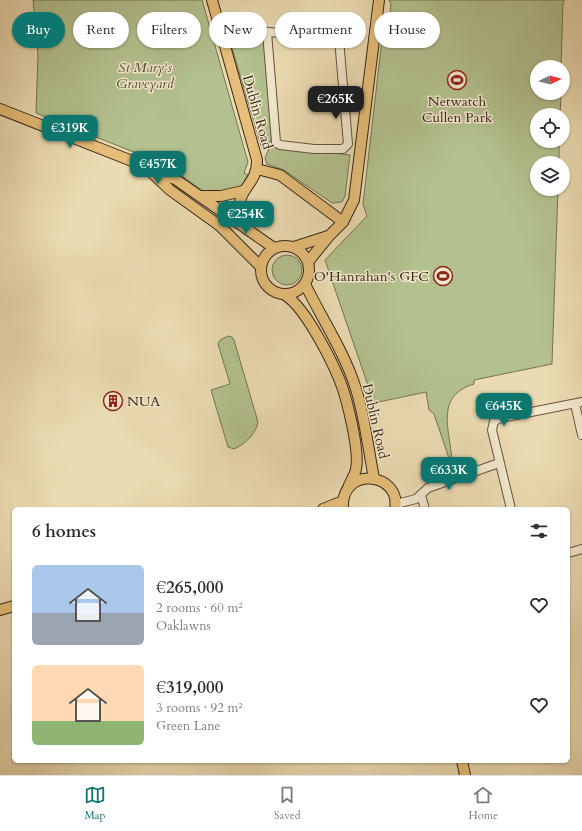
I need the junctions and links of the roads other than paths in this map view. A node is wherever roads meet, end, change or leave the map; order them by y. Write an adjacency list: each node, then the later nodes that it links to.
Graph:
1 (212, 0): 3 (main road, Dublin Road)
2 (379, 0): 12 (main road)
3 (215, 12)
4 (267, 32): 4 (street)
5 (225, 48): 7 (main road, Dublin Road)
6 (0, 110): 8 (main road)
7 (257, 169): 9 (main road, Dublin Road); 12 (main road)
8 (148, 170): 10 (main road); 13 (main road)
9 (241, 192): 10 (main road); 11 (main road, Dublin Road); 14 (main road)
10 (201, 196): 11 (main road)
11 (228, 215): 13 (main road, Dublin Road); 14 (main road)
12 (343, 222): 15 (main road)
13 (220, 226): 19 (main road)
14 (247, 228): 17 (main road)
15 (329, 236): 16 (main road); 18 (main road)
16 (294, 247): 17 (main road); 18 (main road)
17 (274, 248): 19 (main road)
18 (308, 262): 20 (main road)
19 (261, 267): 21 (main road)
20 (305, 284): 21 (main road); 25 (main road, Dublin Road)
21 (285, 295): 26 (main road, Dublin Road)
22 (578, 403): 23 (street); 24 (street)
23 (582, 435)
24 (499, 463): 27 (street); 32 (street)
25 (374, 478): 26 (main road); 30 (main road)
26 (348, 488): 28 (main road, Dublin Road)
27 (421, 495): 30 (street); 31 (street)
28 (343, 505): 29 (main road)
29 (333, 507)
30 (395, 507)
31 (424, 507)
32 (510, 507)
33 (582, 549): 34 (street)
34 (570, 552)
35 (12, 607): 36 (main road)
36 (0, 610)
37 (462, 763): 38 (main road)
38 (465, 775)

